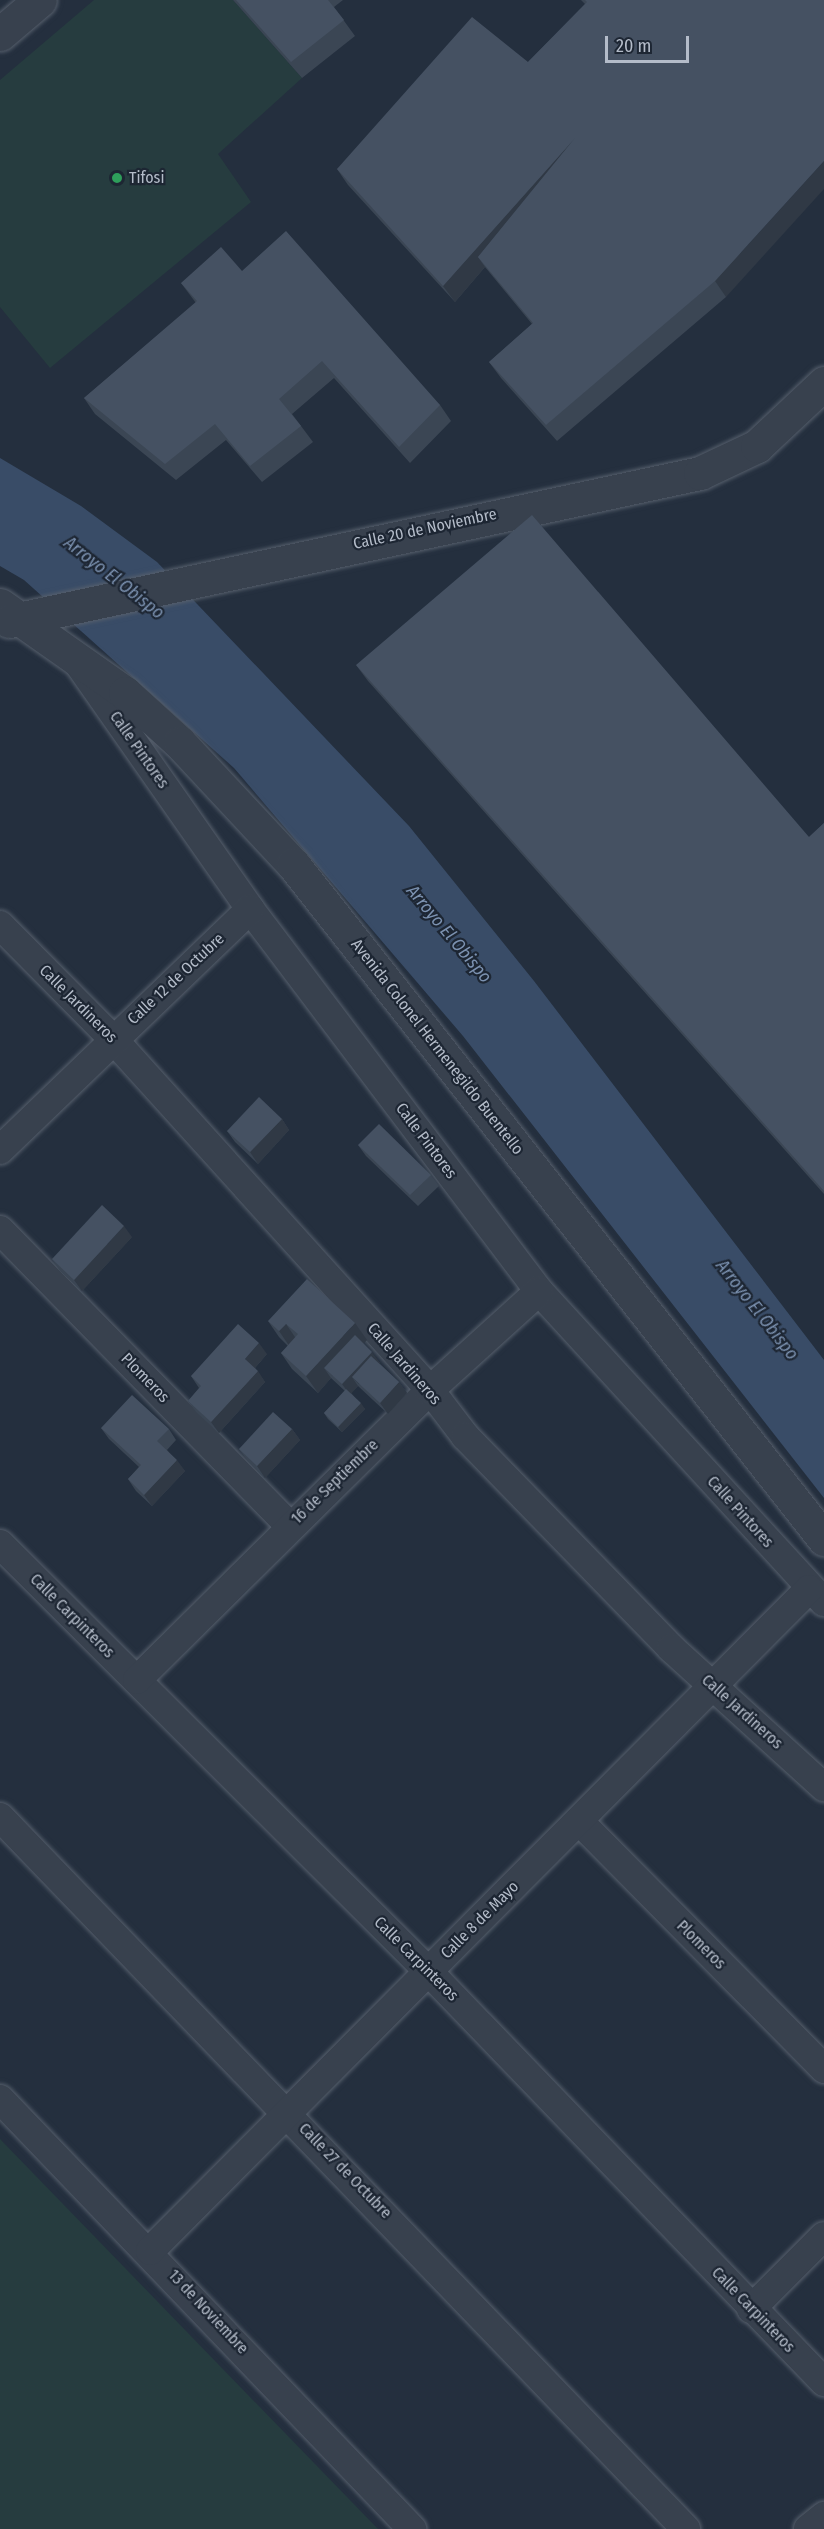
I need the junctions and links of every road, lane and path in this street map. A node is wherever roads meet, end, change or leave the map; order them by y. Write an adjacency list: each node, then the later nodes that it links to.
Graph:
1 (40, 0): 2 (street)
2 (0, 34)
3 (824, 383): 4 (street, Calle 20 de Noviembre)
4 (7, 616): 5 (street, Avenida Colonel Hermenegildo Buentello)
5 (68, 648): 6 (street, Calle Pintores); 14 (street, Avenida Colonel Hermenegildo Buentello)
6 (250, 909): 8 (street, Calle 12 de Octubre); 11 (street, Calle Pintores)
7 (0, 925): 8 (street, Calle Jardineros)
8 (112, 1038): 9 (street, Calle 12 de Octubre); 12 (street, Calle Jardineros)
9 (0, 1150)
10 (0, 1230): 13 (street, Plomeros)
11 (539, 1291): 12 (street, 16 de Septiembre); 16 (street, Calle Pintores)
12 (430, 1390): 13 (street, 16 de Septiembre); 18 (street, Calle Jardineros)
13 (290, 1526): 17 (street, 16 de Septiembre)
14 (824, 1539)
15 (3, 1552): 17 (street, Calle Carpinteros)
16 (817, 1595): 18 (street, Calle 8 de Mayo)
17 (137, 1680): 22 (street, Calle Carpinteros)
18 (716, 1686): 19 (street, Calle Jardineros); 21 (street, Calle 8 de Mayo)
19 (824, 1786)
20 (0, 1817): 25 (street, Calle 27 de Octubre)
21 (579, 1821): 22 (street, Calle 8 de Mayo); 23 (street, Plomeros)
22 (428, 1971): 25 (street, Calle 8 de Mayo); 28 (street, Calle Carpinteros)
23 (824, 2069)
24 (0, 2099): 27 (street, 13 de Noviembre)
25 (289, 2113): 27 (street, Calle 8 de Mayo); 32 (street, Calle 27 de Octubre)
26 (824, 2236): 28 (street)
27 (150, 2251): 31 (street, 13 de Noviembre)
28 (751, 2309): 29 (street, Calle Carpinteros)
29 (824, 2382)
30 (824, 2516): 33 (street)
31 (412, 2529)
32 (686, 2529)
33 (807, 2529)

